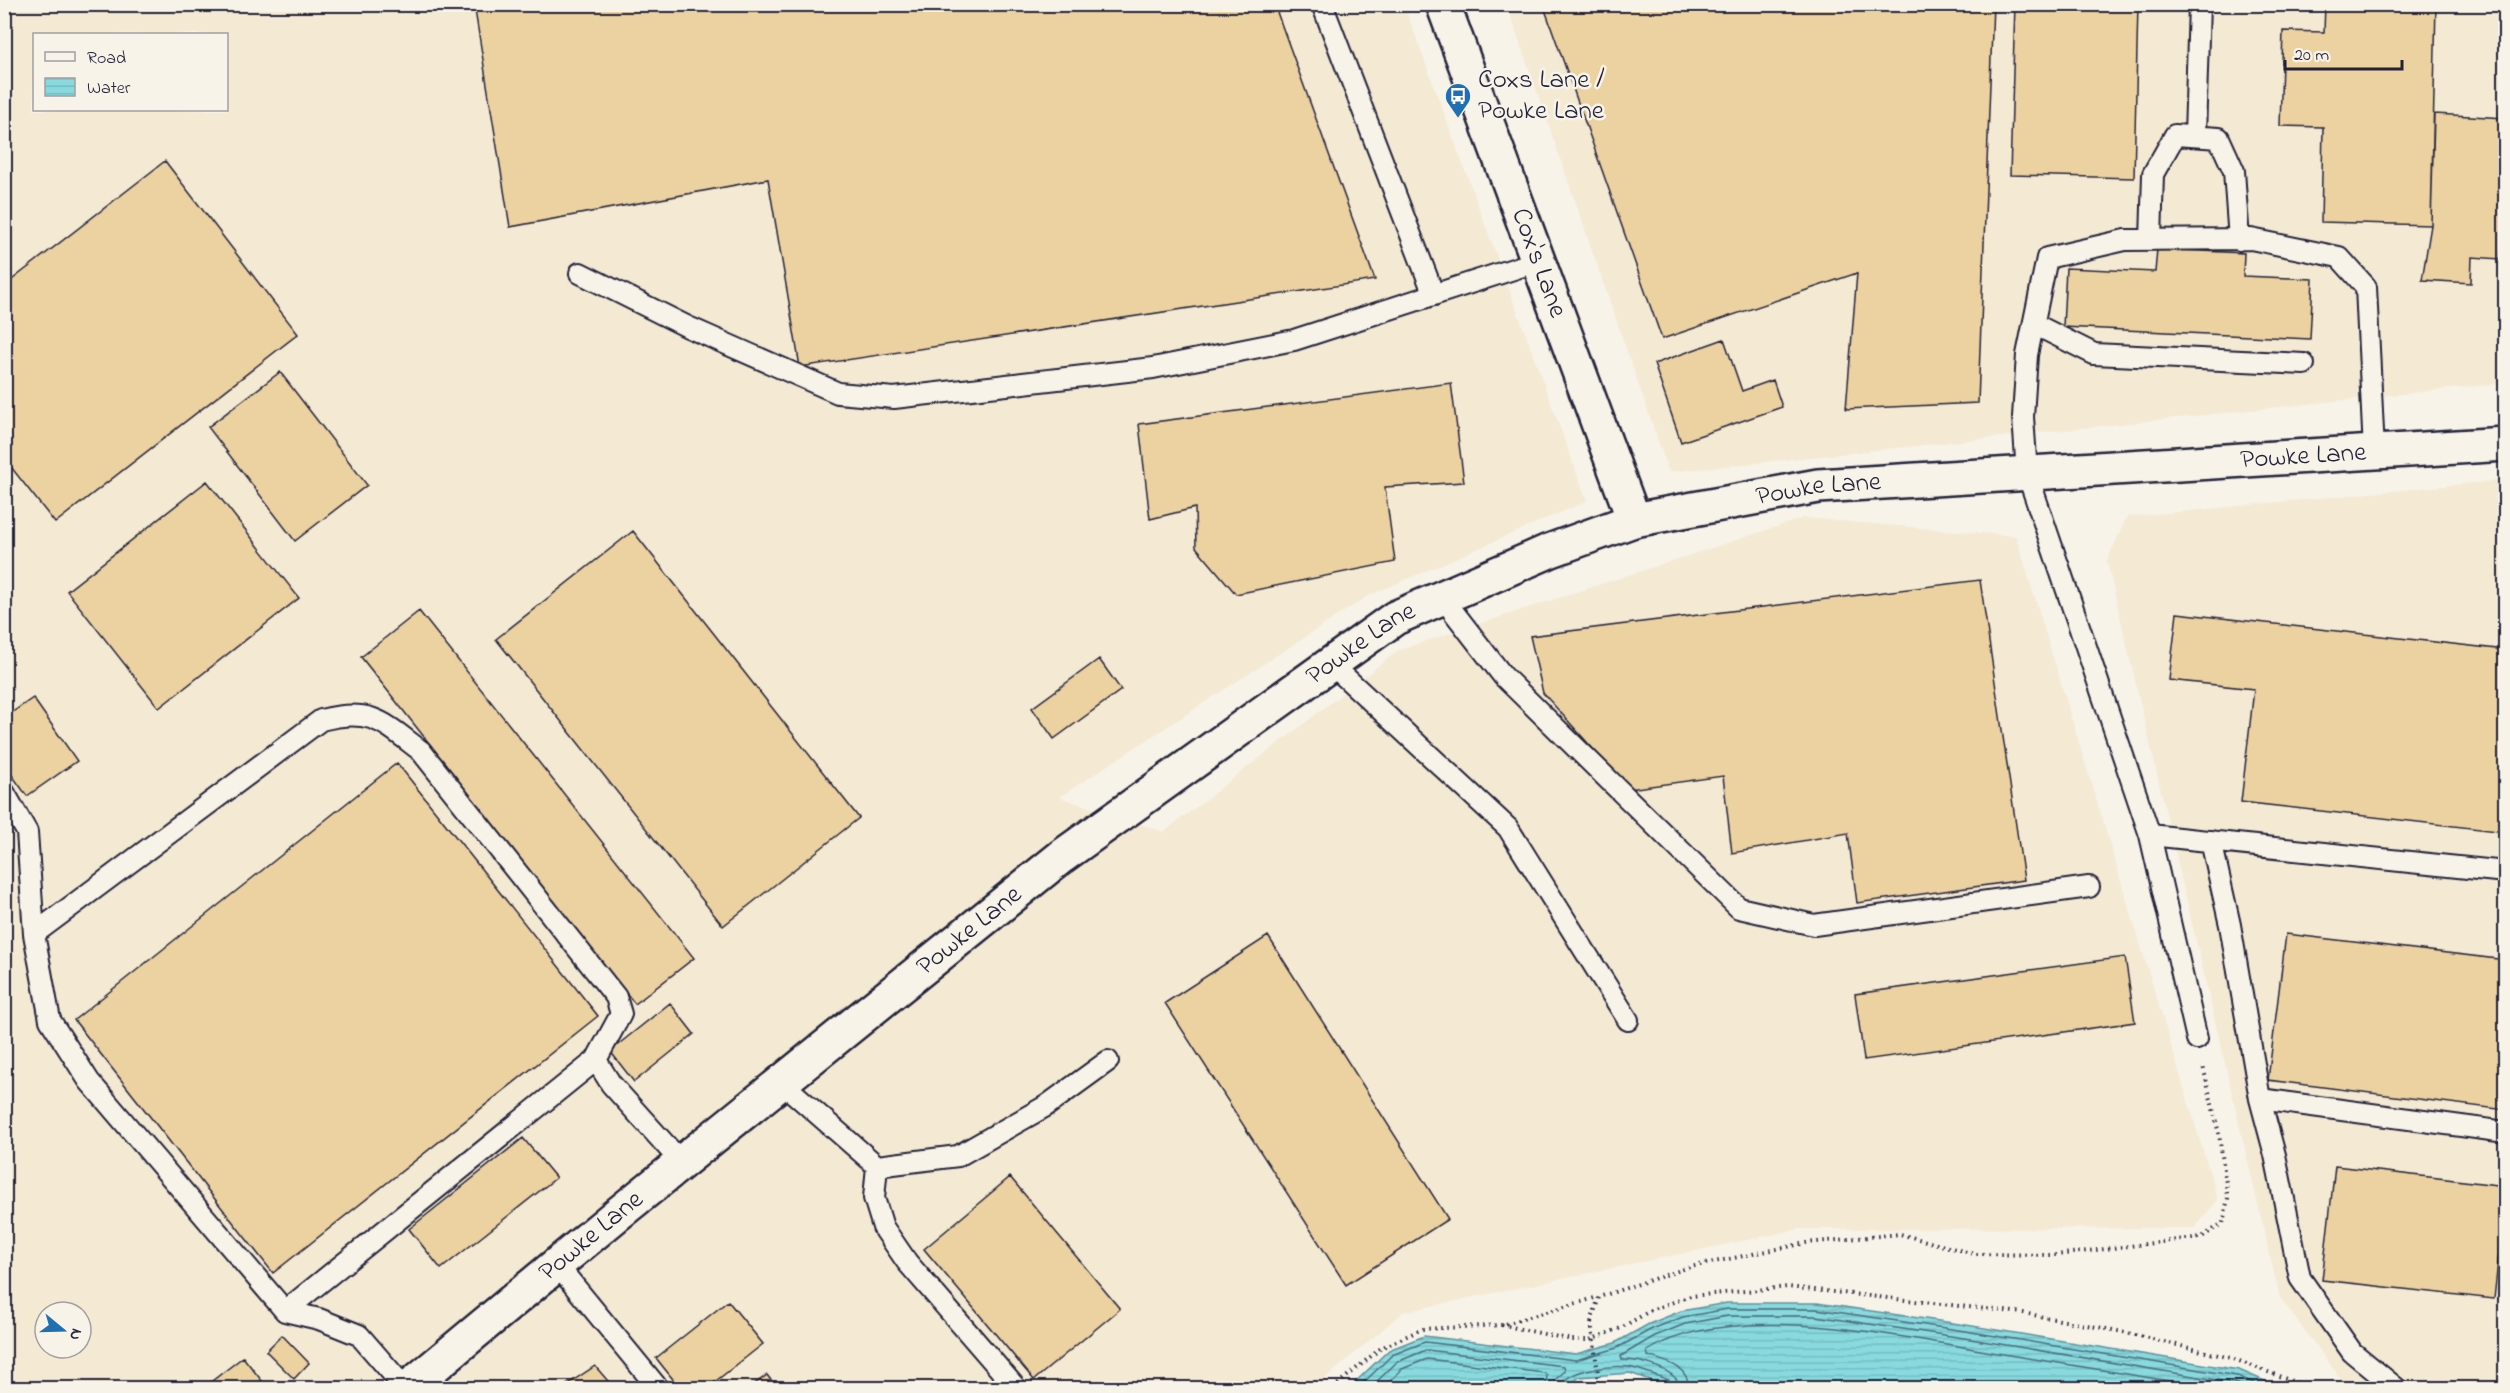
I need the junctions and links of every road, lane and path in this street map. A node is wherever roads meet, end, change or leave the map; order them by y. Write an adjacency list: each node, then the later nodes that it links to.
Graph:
1 (1322, 4): 9 (lane)
2 (1443, 4): 7 (street, Cox's Lane)
3 (2199, 4): 4 (lane)
4 (2195, 136): 5 (lane); 6 (lane)
5 (2151, 240): 6 (lane); 10 (lane)
6 (2239, 240): 13 (lane)
7 (1538, 261): 9 (lane); 15 (street, Cox's Lane)
8 (580, 273): 9 (lane)
9 (1434, 295)
10 (2034, 324): 11 (lane); 14 (lane)
11 (2304, 364)
12 (2505, 444): 13 (street, Powke Lane)
13 (2374, 452): 14 (street, Powke Lane)
14 (2026, 473): 15 (street, Powke Lane); 19 (lane)
15 (1634, 520): 16 (street, Powke Lane)
16 (1442, 597): 17 (street, Powke Lane); 22 (lane)
17 (1331, 664): 24 (lane); 28 (street, Powke Lane)
18 (4, 792): 23 (lane)
19 (2150, 835): 20 (lane); 25 (lane)
20 (2211, 841): 21 (lane); 29 (lane)
21 (2505, 872)
22 (2089, 887)
23 (34, 934): 26 (lane); 35 (lane)
24 (1628, 1020)
25 (2197, 1039): 34 (path)
26 (596, 1060): 31 (lane); 35 (lane)
27 (1108, 1061): 32 (lane)
28 (781, 1082): 31 (street, Powke Lane); 32 (lane)
29 (2260, 1100): 30 (lane); 43 (lane)
30 (2505, 1132)
31 (682, 1163): 33 (street, Powke Lane)
32 (877, 1166): 39 (lane)
33 (557, 1265): 37 (street, Powke Lane); 38 (lane)
34 (1599, 1297): 36 (path); 41 (path, bridge)
35 (285, 1311): 37 (lane)
36 (1502, 1325): 40 (path); 42 (path)
37 (406, 1389)
38 (658, 1389)
39 (1016, 1389)
40 (1333, 1389)
41 (1600, 1389)
42 (2305, 1389)
43 (2396, 1389)

